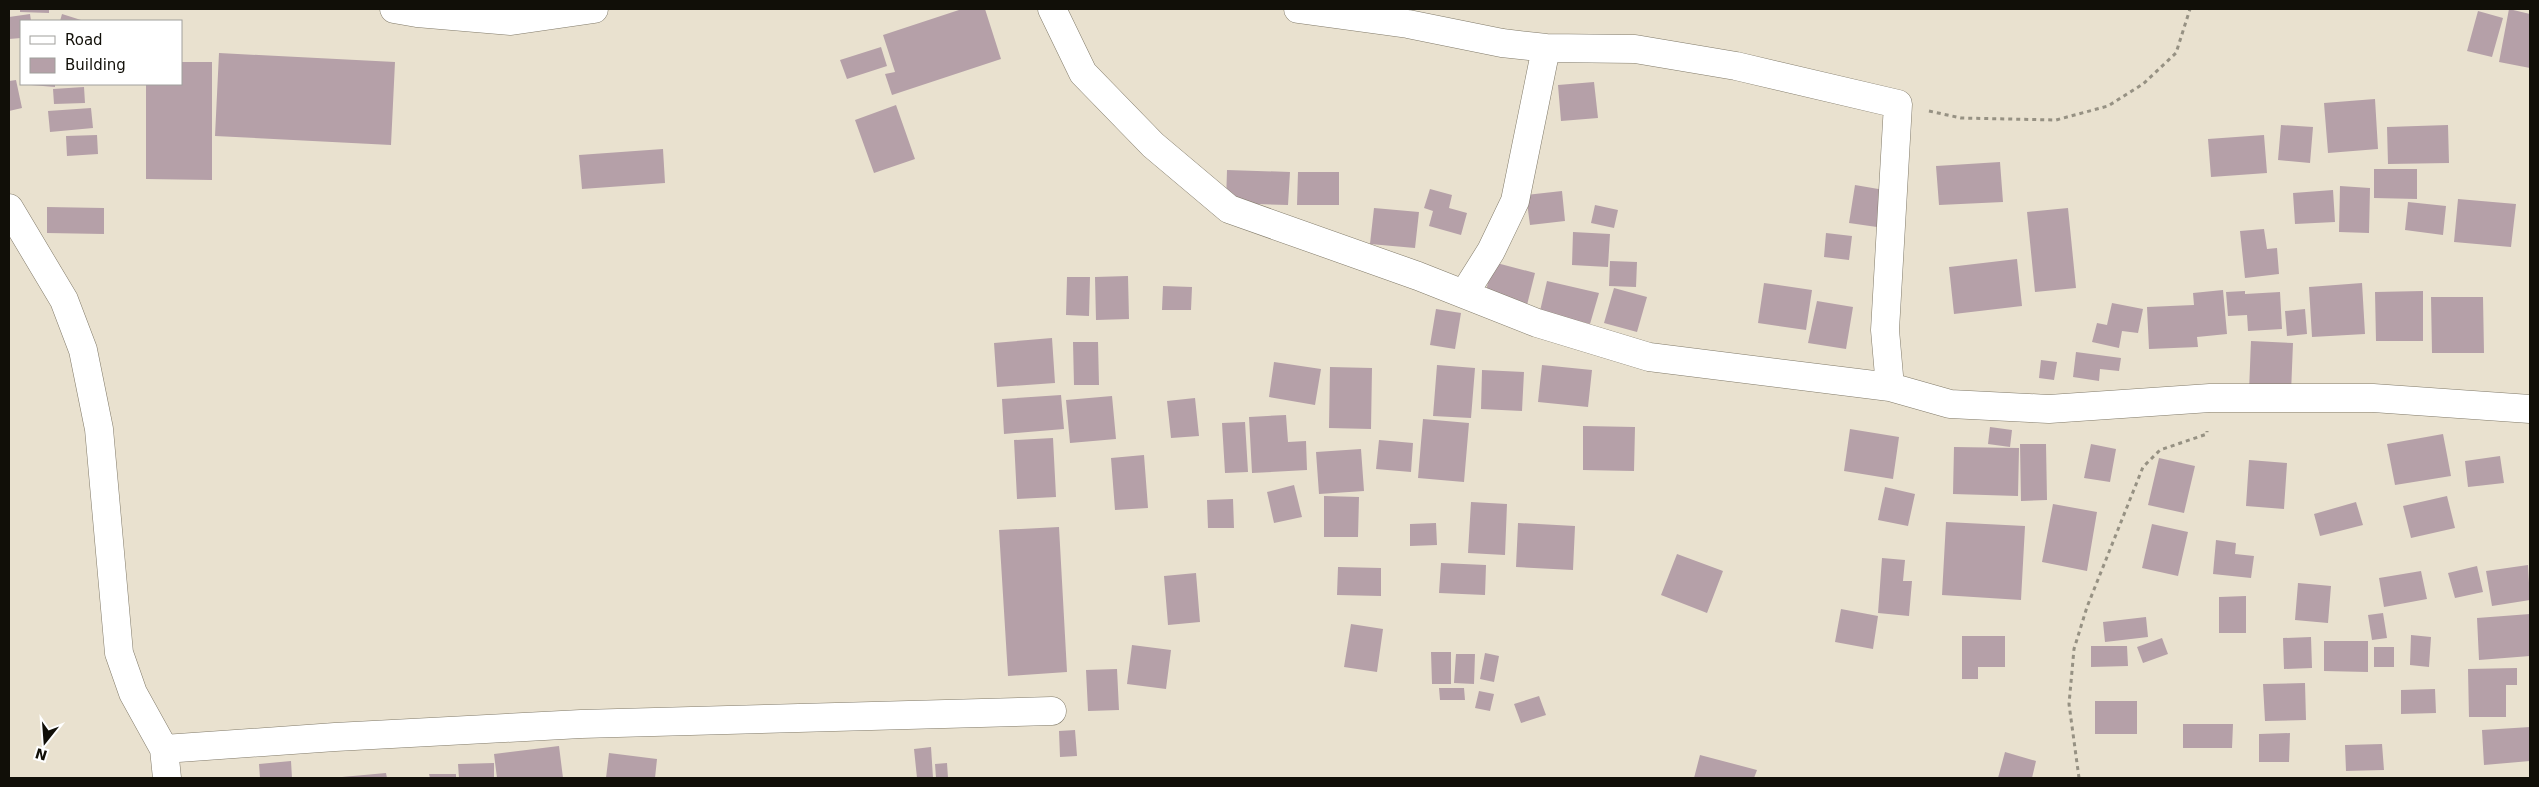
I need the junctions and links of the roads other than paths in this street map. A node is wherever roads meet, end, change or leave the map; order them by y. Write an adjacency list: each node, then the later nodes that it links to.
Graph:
1 (394, 9): 2 (street)
2 (594, 9)
3 (1052, 9): 7 (street)
4 (1298, 9): 5 (street)
5 (1546, 48): 7 (street); 8 (street)
6 (9, 208): 11 (street)
7 (1464, 294): 8 (street)
8 (1890, 387): 9 (street)
9 (2530, 409)
10 (1052, 711): 11 (street)
11 (164, 749): 12 (street)
12 (167, 778)

